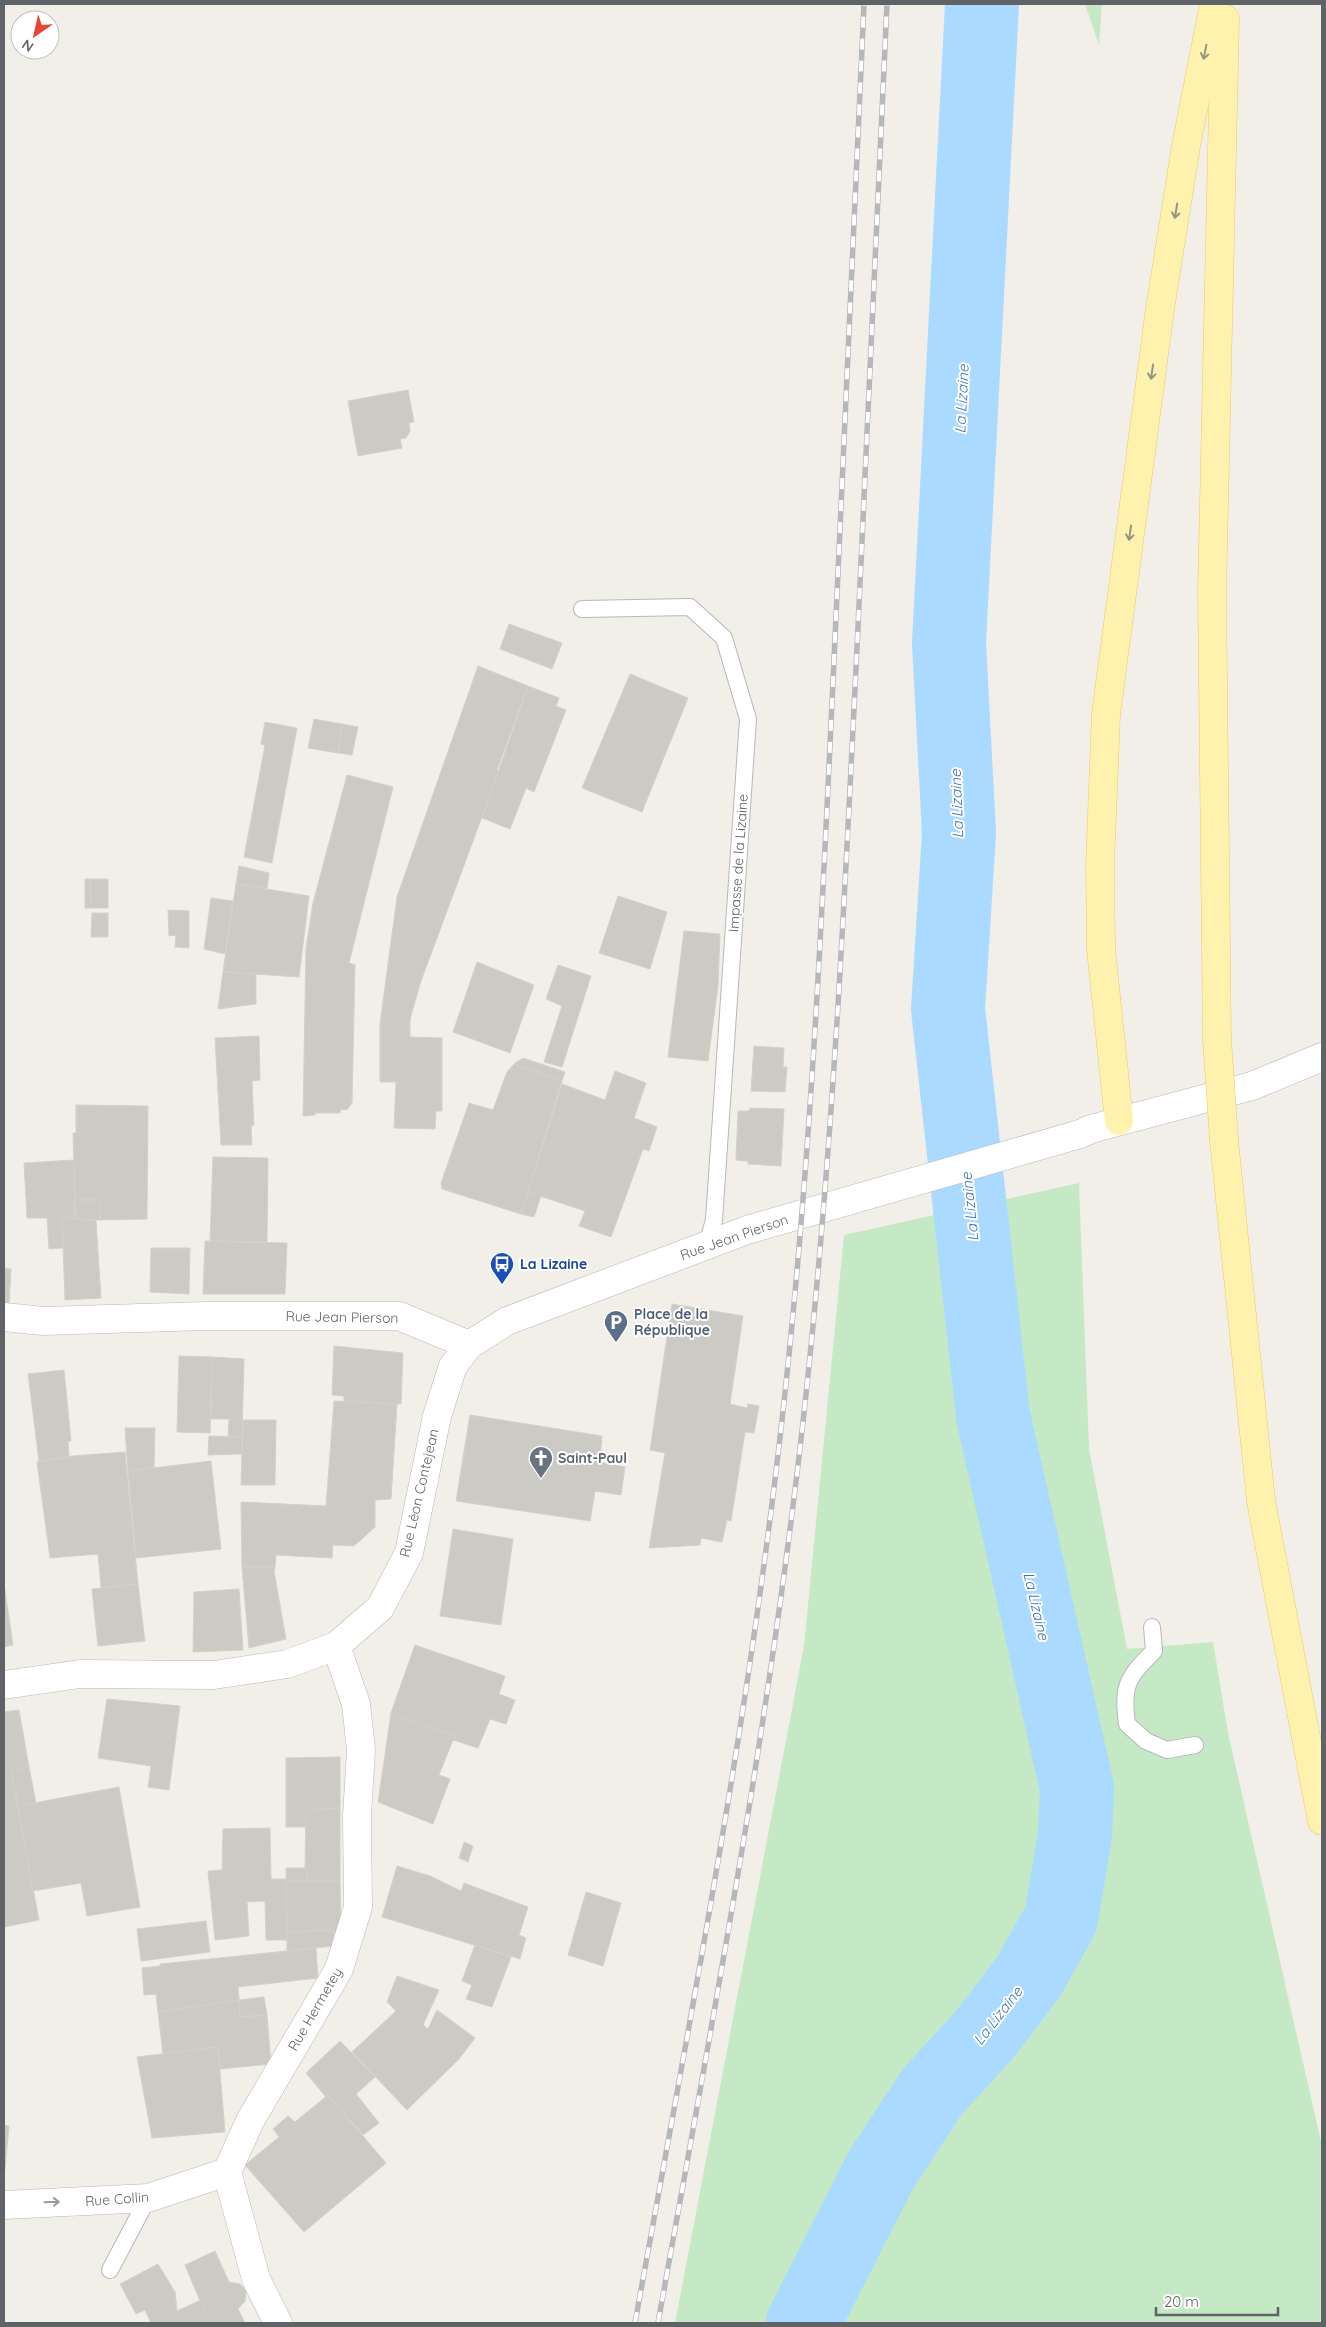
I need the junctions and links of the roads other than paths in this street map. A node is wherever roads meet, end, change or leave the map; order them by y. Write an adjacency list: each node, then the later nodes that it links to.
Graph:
1 (1214, 4): 5 (main road, one-way to 5)
2 (1225, 4): 13 (main road, bridge)
3 (582, 609): 6 (lane, Impasse de la Lizaine)
4 (1322, 1057): 5 (street, Rue Jean Pierson)
5 (1119, 1121): 6 (street, Rue Jean Pierson)
6 (707, 1245): 8 (street, Rue Jean Pierson)
7 (4, 1317): 8 (street, Rue Jean Pierson)
8 (469, 1345): 10 (street, Rue Léon Contejean)
9 (1152, 1627): 12 (lane)
10 (336, 1646): 11 (street, Rue Léon Contejean); 14 (street, Rue Hermetey)
11 (4, 1685)
12 (1195, 1744)
13 (1322, 1821)
14 (227, 2172): 15 (street, Rue Collin); 18 (street)
15 (148, 2198): 16 (street, Rue Collin, one-way to 15); 17 (lane)
16 (4, 2205)
17 (110, 2270)
18 (278, 2323)

